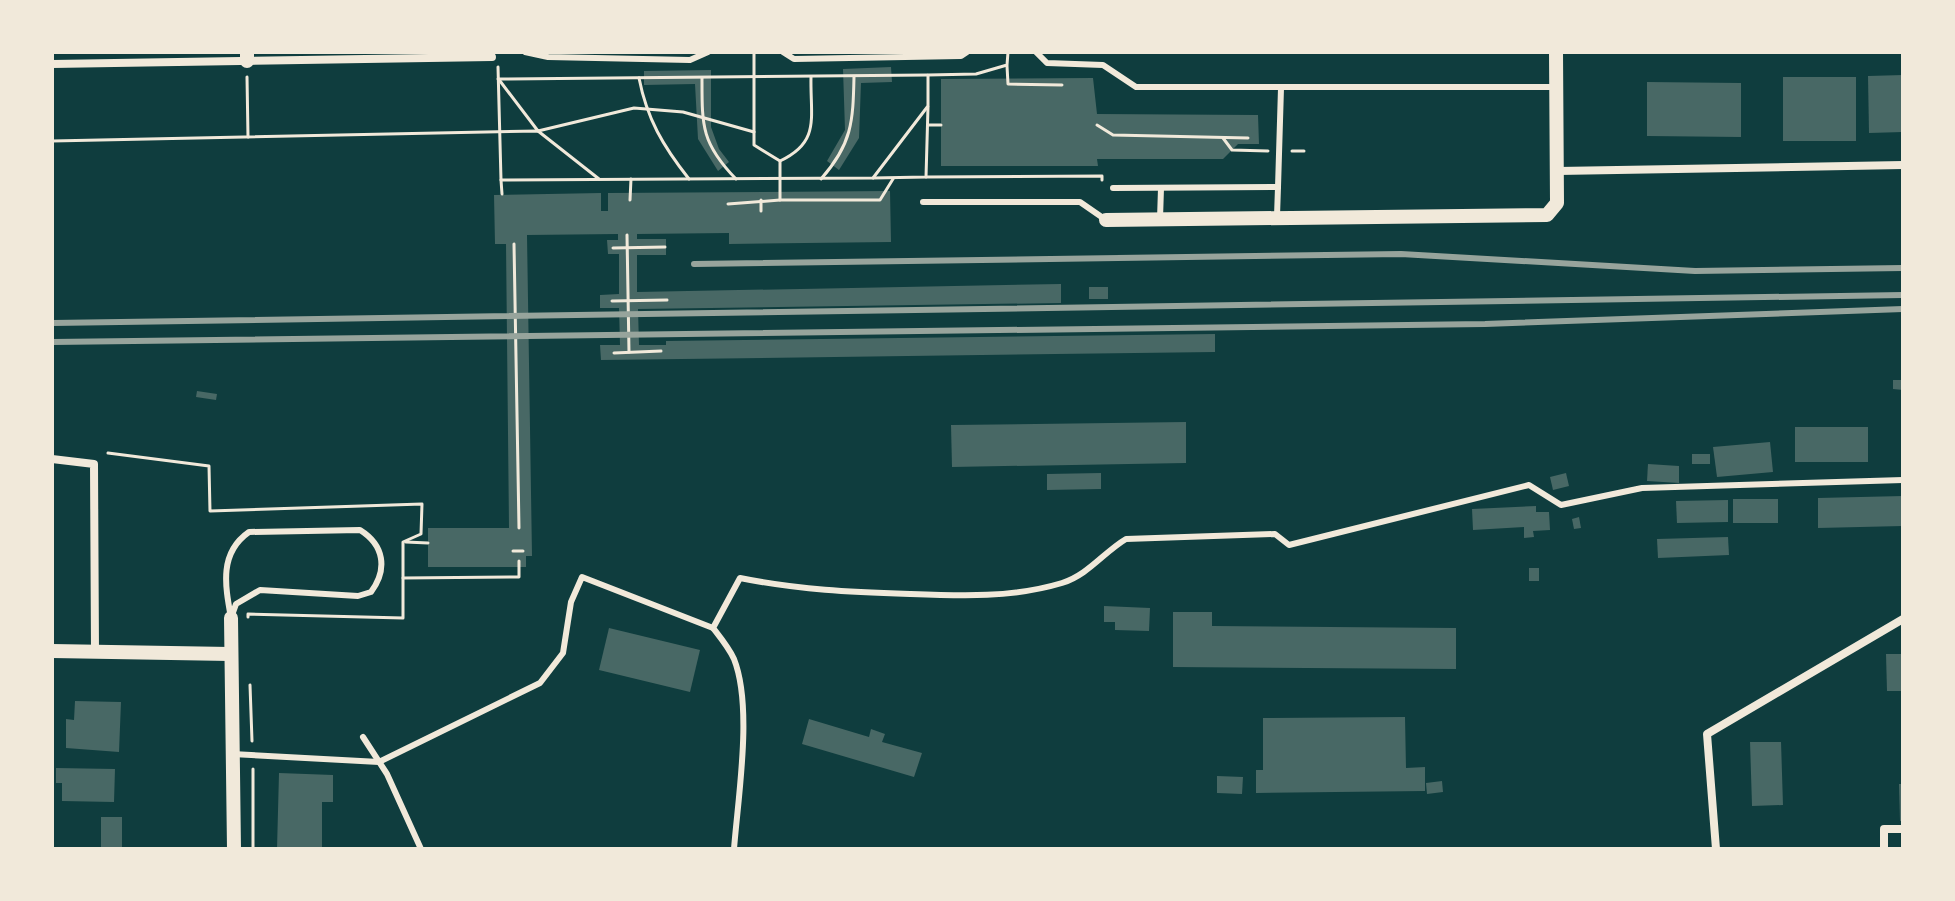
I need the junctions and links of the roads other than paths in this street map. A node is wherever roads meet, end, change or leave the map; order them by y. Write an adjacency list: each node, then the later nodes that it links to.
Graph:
1 (525, 52): 10 (lane)
2 (556, 52): 10 (lane)
3 (708, 52): 10 (lane)
4 (783, 52): 5 (lane)
5 (967, 52)
6 (1036, 52): 13 (lane)
7 (1556, 52): 12 (street)
8 (247, 57): 9 (street); 11 (street)
9 (492, 57)
10 (548, 57)
11 (52, 64)
12 (1557, 87): 13 (lane); 15 (street)
13 (1281, 88): 16 (lane)
14 (1903, 165): 15 (street)
15 (1558, 171): 20 (street)
16 (1278, 187): 18 (lane); 20 (lane)
17 (1113, 188): 18 (lane)
18 (1161, 188): 21 (lane)
19 (923, 202): 22 (lane)
20 (1277, 218): 21 (street)
21 (1160, 219): 22 (street)
22 (1106, 220)
23 (52, 459): 29 (street)
24 (1903, 480): 27 (lane)
25 (231, 618): 25 (lane); 30 (street)
26 (1903, 619): 38 (street)
27 (713, 628): 33 (lane); 37 (lane)
28 (52, 651): 29 (street)
29 (95, 651): 30 (street)
30 (230, 654): 32 (street)
31 (363, 737): 33 (lane)
32 (232, 754): 33 (lane); 35 (street)
33 (379, 762): 36 (lane)
34 (1903, 829): 39 (street)
35 (234, 849)
36 (421, 849)
37 (734, 849)
38 (1716, 849)
39 (1884, 849)

